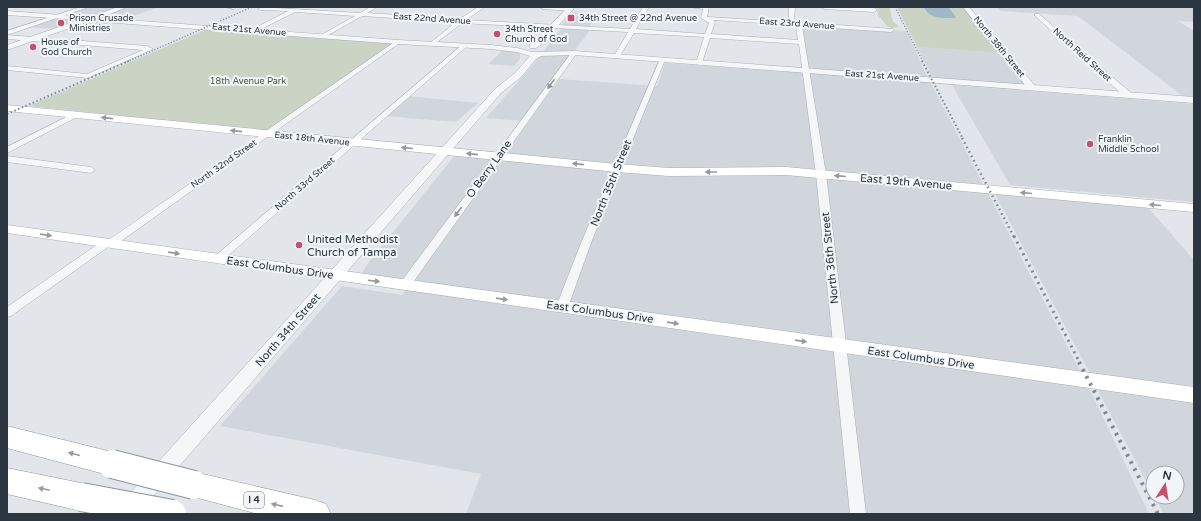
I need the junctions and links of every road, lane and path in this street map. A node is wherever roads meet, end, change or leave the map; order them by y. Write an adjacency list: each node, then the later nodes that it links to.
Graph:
1 (86, 7): 22 (street)
2 (124, 7): 23 (street)
3 (228, 7): 4 (street)
4 (234, 7)
5 (301, 7): 17 (street)
6 (374, 7): 20 (street)
7 (482, 7): 25 (street)
8 (543, 7): 16 (street)
9 (646, 7): 30 (street)
10 (692, 7): 11 (street)
11 (706, 7): 24 (street)
12 (792, 7): 26 (street, North 36th Street)
13 (824, 7): 18 (street)
14 (966, 7): 49 (street, North 38th Street)
15 (261, 8): 17 (street, East 22nd Avenue)
16 (572, 8): 27 (street, North 34th Street)
17 (294, 10): 20 (street, East 22nd Avenue); 29 (street)
18 (874, 10)
19 (7, 12): 22 (street, East 21st Avenue)
20 (361, 14): 25 (street, East 22nd Avenue); 32 (street)
21 (1037, 15): 51 (street, North Reid Street)
22 (58, 16): 23 (street, East 21st Avenue); 31 (street)
23 (89, 18): 29 (street, East 21st Avenue); 35 (street)
24 (704, 18): 26 (street, East 23rd Avenue); 34 (street)
25 (461, 21): 27 (street, East 22nd Avenue); 38 (street)
26 (796, 24): 28 (street, East 23rd Avenue); 37 (street, North 36th Street)
27 (555, 27): 30 (street, East 22nd Avenue); 41 (street, North 34th Street); 42 (street, North 34th Street)
28 (891, 30)
29 (252, 31): 32 (street, East 21st Avenue)
30 (631, 32): 34 (street, East 22nd Avenue); 44 (street)
31 (7, 33)
32 (323, 36): 36 (street, East 21st Avenue)
33 (7, 37): 35 (street)
34 (708, 37): 37 (street, East 22nd Avenue); 46 (street)
35 (31, 39): 40 (street); 47 (street)
36 (398, 42): 38 (street, East 21st Avenue); 55 (street, North 32nd Street)
37 (802, 42): 48 (street, North 36th Street)
38 (432, 44): 39 (street, East 21st Avenue)
39 (464, 46): 41 (street, East 21st Avenue); 56 (street, North 33rd Street)
40 (7, 48)
41 (526, 49): 42 (street, East 21st Avenue); 50 (street, North 34th Street)
42 (543, 51): 43 (street, East 21st Avenue); 50 (street, North 34th Street)
43 (572, 53): 44 (street, East 21st Avenue); 59 (street, O Berry Lane, one-way to 59)
44 (617, 56): 45 (street, East 21st Avenue)
45 (662, 60): 46 (street, East 21st Avenue); 61 (street, North 35th Street)
46 (699, 63): 48 (street, East 21st Avenue)
47 (7, 68)
48 (807, 70): 49 (street, East 21st Avenue); 63 (street, North 36th Street)
49 (1032, 88): 51 (street, East 21st Avenue)
50 (498, 91): 58 (street, North 34th Street)
51 (1127, 94): 52 (street, East 21st Avenue)
52 (1194, 100)
53 (7, 108): 54 (main road, East 18th Avenue)
54 (77, 115): 55 (main road, East 18th Avenue, one-way to 54); 57 (street)
55 (266, 134): 56 (main road, East 18th Avenue); 66 (street, North 32nd Street)
56 (352, 143): 58 (main road, East 18th Avenue, one-way to 56); 67 (street, North 33rd Street)
57 (7, 150)
58 (446, 152): 59 (main road, East 18th Avenue, one-way to 58); 68 (street, North 34th Street)
59 (497, 157): 61 (main road, East 18th Avenue, one-way to 59); 69 (street, O Berry Lane, one-way to 69)
60 (7, 159): 62 (street)
61 (617, 168): 63 (main road, East 19th Avenue, one-way to 61); 70 (street, North 35th Street)
62 (92, 170)
63 (821, 174): 64 (main road, East 19th Avenue, one-way to 63); 72 (street, North 36th Street)
64 (1194, 208)
65 (7, 230): 66 (main road, East Columbus Drive, one-way to 66)
66 (108, 244): 67 (main road, East Columbus Drive, one-way to 67); 71 (street, North 32nd Street)
67 (218, 259): 68 (main road, East Columbus Drive)
68 (335, 276): 69 (main road, East Columbus Drive, one-way to 69); 76 (street, North 34th Street)
69 (405, 286): 70 (main road, East Columbus Drive, one-way to 70)
70 (562, 307): 72 (main road, East Columbus Drive, one-way to 72)
71 (7, 313)
72 (840, 347): 73 (main road, East Columbus Drive); 79 (street, North 36th Street)
73 (1194, 395)
74 (7, 437): 78 (highway, I 4, one-way to 74, bridge)
75 (7, 481): 77 (highway, one-way to 75, bridge)
76 (125, 514)
77 (172, 514)
78 (315, 514)
79 (858, 514)

